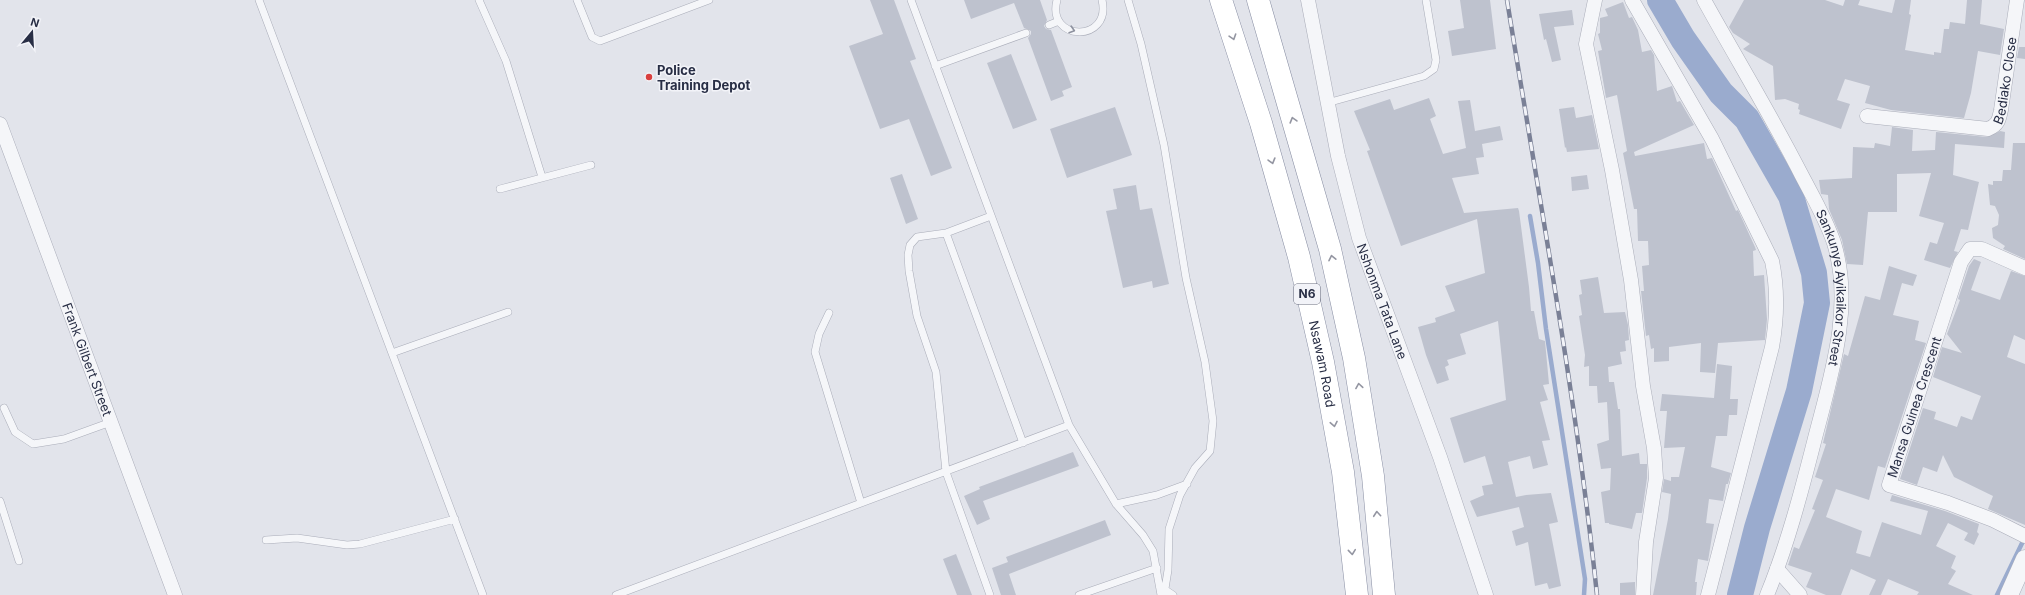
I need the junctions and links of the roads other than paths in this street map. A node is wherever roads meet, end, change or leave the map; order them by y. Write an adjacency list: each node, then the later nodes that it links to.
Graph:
1 (259, 0): 32 (lane)
2 (479, 0): 25 (lane)
3 (577, 0): 4 (lane)
4 (709, 0)
5 (911, 0): 20 (lane)
6 (1057, 0): 17 (lane)
7 (1102, 0): 17 (lane, one-way to 7)
8 (1128, 0): 38 (lane)
9 (1221, 0): 56 (highway, Nsawam Road / N6, one-way to 56)
10 (1258, 0): 57 (highway, N6, one-way to 10)
11 (1308, 0): 21 (street, Nshonma Tata Lane)
12 (1426, 0): 21 (lane)
13 (1595, 0): 59 (street)
14 (1632, 0): 60 (street)
15 (1704, 0): 48 (street, Sankunye Ayikaikor Street)
16 (2017, 0): 22 (street, Bediako Close)
17 (1059, 21): 18 (lane)
18 (1049, 25)
19 (1026, 33): 20 (lane)
20 (936, 66): 27 (lane)
21 (1327, 103): 58 (street, Nshonma Tata Lane)
22 (1866, 116)
23 (0, 124): 34 (street, Frank Gilbert Street)
24 (591, 165): 25 (lane)
25 (542, 177): 26 (lane)
26 (500, 190)
27 (991, 216): 28 (lane); 35 (lane)
28 (946, 233): 36 (lane); 37 (lane)
29 (2025, 268): 43 (street, Mansa Guinea Crescent)
30 (508, 312): 32 (lane)
31 (829, 313): 40 (lane)
32 (392, 353): 42 (lane)
33 (4, 408): 34 (lane)
34 (111, 422): 50 (street, Frank Gilbert Street)
35 (1069, 425): 36 (lane); 41 (lane)
36 (1023, 443): 37 (lane)
37 (946, 472): 40 (lane); 53 (lane)
38 (1187, 484): 41 (lane); 49 (lane)
39 (0, 501): 46 (lane)
40 (861, 503): 52 (lane)
41 (1116, 504): 47 (lane)
42 (455, 519): 44 (lane); 51 (lane)
43 (2025, 536)
44 (266, 540)
45 (2025, 559): 63 (street)
46 (19, 561)
47 (1157, 568): 49 (lane); 54 (lane)
48 (1778, 569): 61 (street, Sankunye Ayikaikor Street); 62 (street)
49 (1163, 593): 55 (lane)
50 (175, 595)
51 (483, 595)
52 (616, 595)
53 (990, 595)
54 (1079, 595)
55 (1173, 595)
56 (1357, 595)
57 (1384, 595)
58 (1486, 595)
59 (1642, 595)
60 (1708, 595)
61 (1767, 595)
62 (1800, 595)
63 (2010, 595)

